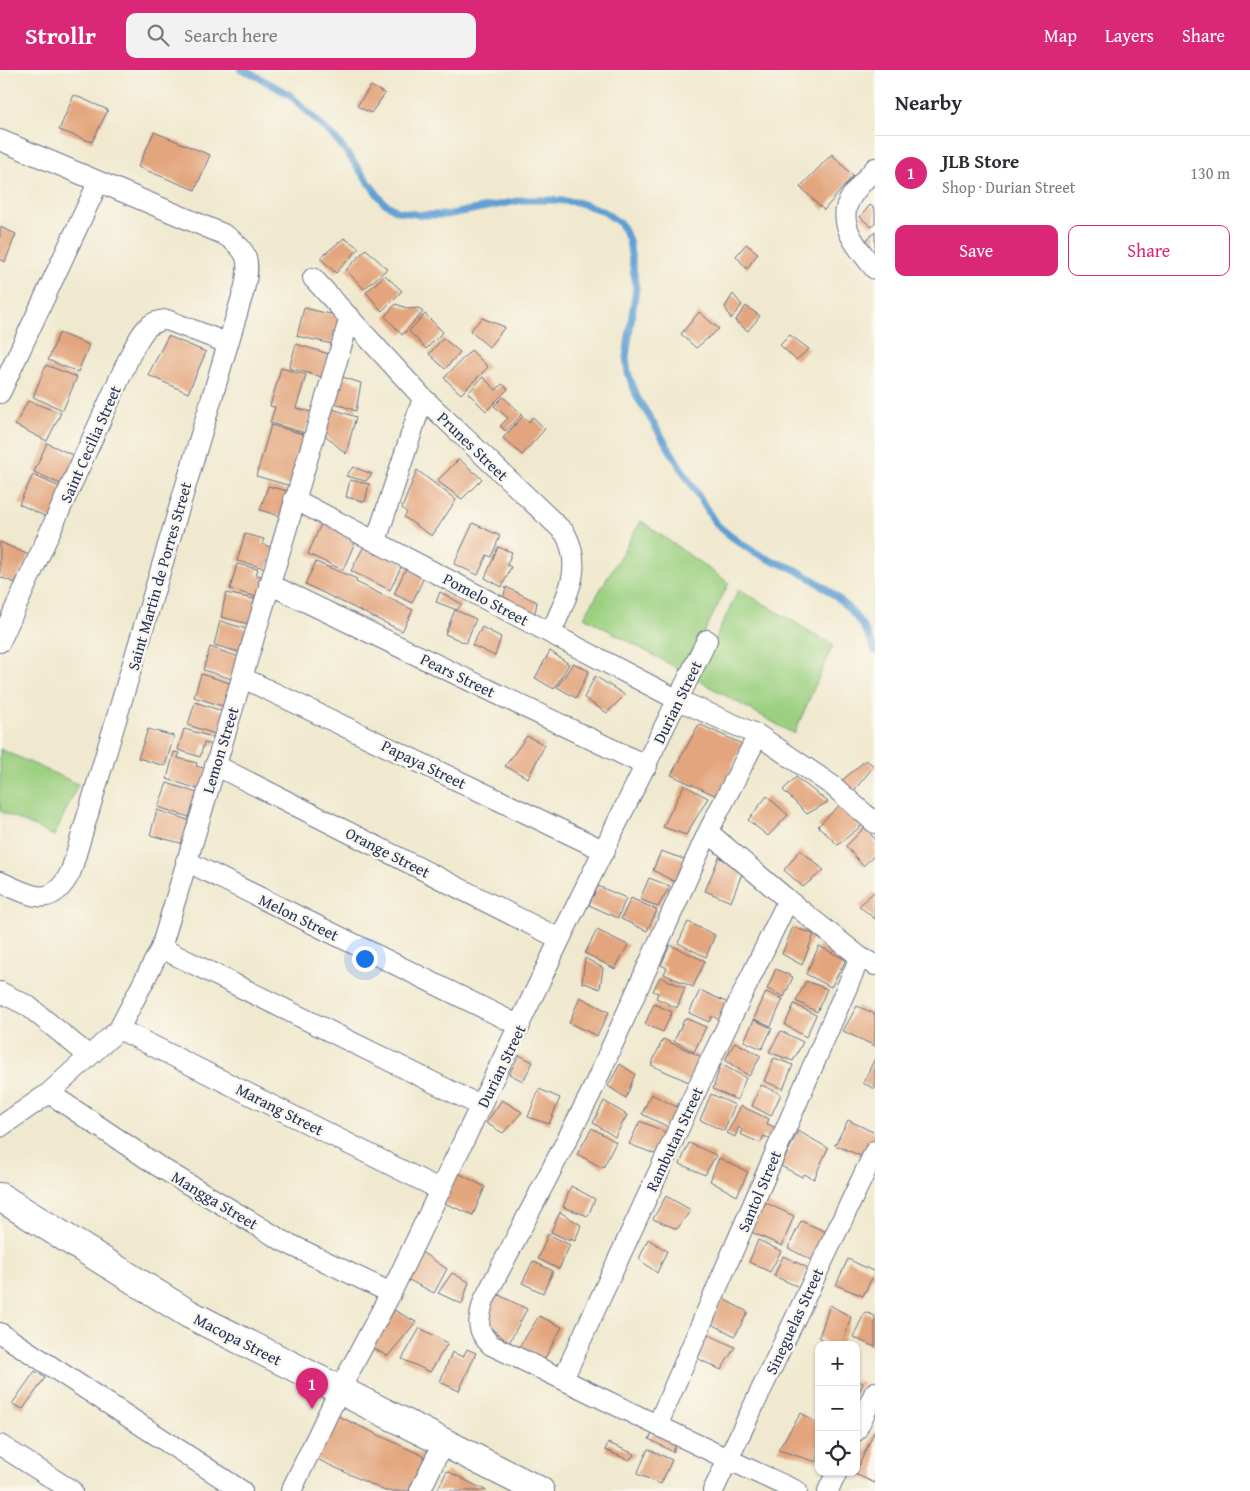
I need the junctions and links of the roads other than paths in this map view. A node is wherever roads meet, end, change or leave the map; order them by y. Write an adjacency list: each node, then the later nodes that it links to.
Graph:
1 (1, 145): 3 (street)
2 (875, 168): 4 (street)
3 (98, 183): 7 (street, Saint Martin de Porres Street); 8 (street)
4 (875, 269)
5 (313, 278): 6 (street, Prunes Street)
6 (350, 317): 9 (street, Prunes Street); 10 (street, Lemon Street)
7 (227, 343): 15 (street, Saint Cecilia Street); 25 (street, Saint Martin de Porres Street)
8 (0, 393)
9 (423, 398): 11 (street); 13 (street, Prunes Street)
10 (294, 499): 11 (street, Pomelo Street); 12 (street, Lemon Street)
11 (376, 541): 13 (street, Pomelo Street)
12 (269, 584): 16 (street, Lemon Street); 20 (street, Pears Street)
13 (551, 632): 17 (street, Pomelo Street)
14 (707, 640): 17 (street, Durian Street)
15 (0, 642)
16 (243, 678): 19 (street, Lemon Street); 23 (street, Papaya Street)
17 (678, 700): 18 (street, Pomelo Street); 20 (street, Durian Street)
18 (758, 734): 21 (street, Pomelo Street); 22 (street)
19 (215, 765): 24 (street, Lemon Street); 27 (street, Orange Street)
20 (646, 766): 23 (street, Durian Street)
21 (875, 823)
22 (708, 832): 26 (street); 42 (street)
23 (605, 851): 27 (street, Durian Street)
24 (186, 861): 28 (street, Lemon Street); 31 (street, Melon Street)
25 (0, 882)
26 (788, 900): 29 (street); 42 (street, Rambutan Street)
27 (560, 939): 31 (street, Durian Street)
28 (161, 948): 32 (street, Lemon Street); 35 (street)
29 (867, 961): 46 (street, Santol Street)
30 (0, 992): 33 (street)
31 (520, 1026): 35 (street, Durian Street)
32 (119, 1029): 33 (street, Lemon Street); 38 (street, Marang Street)
33 (89, 1056): 34 (street, Lemon Street)
34 (49, 1092): 36 (street, Lemon Street); 40 (street, Mangga Street)
35 (481, 1106): 38 (street, Durian Street)
36 (0, 1127)
37 (875, 1151): 49 (street, Sineguelas Street)
38 (441, 1190): 40 (street, Durian Street)
39 (0, 1197): 43 (street, Macopa Street)
40 (391, 1293): 43 (street, Durian Street)
41 (0, 1333): 52 (street)
42 (563, 1379): 46 (street)
43 (339, 1390): 47 (street, Macopa Street); 53 (street, Durian Street)
44 (875, 1392): 45 (street)
45 (860, 1423)
46 (658, 1424): 49 (street)
47 (443, 1442): 54 (street); 55 (street, Macopa Street)
48 (0, 1444): 51 (street)
49 (729, 1460): 56 (street, Sineguelas Street); 57 (street)
50 (835, 1476): 58 (street)
51 (72, 1491)
52 (242, 1491)
53 (291, 1491)
54 (420, 1491)
55 (540, 1491)
56 (713, 1491)
57 (797, 1491)
58 (828, 1491)

